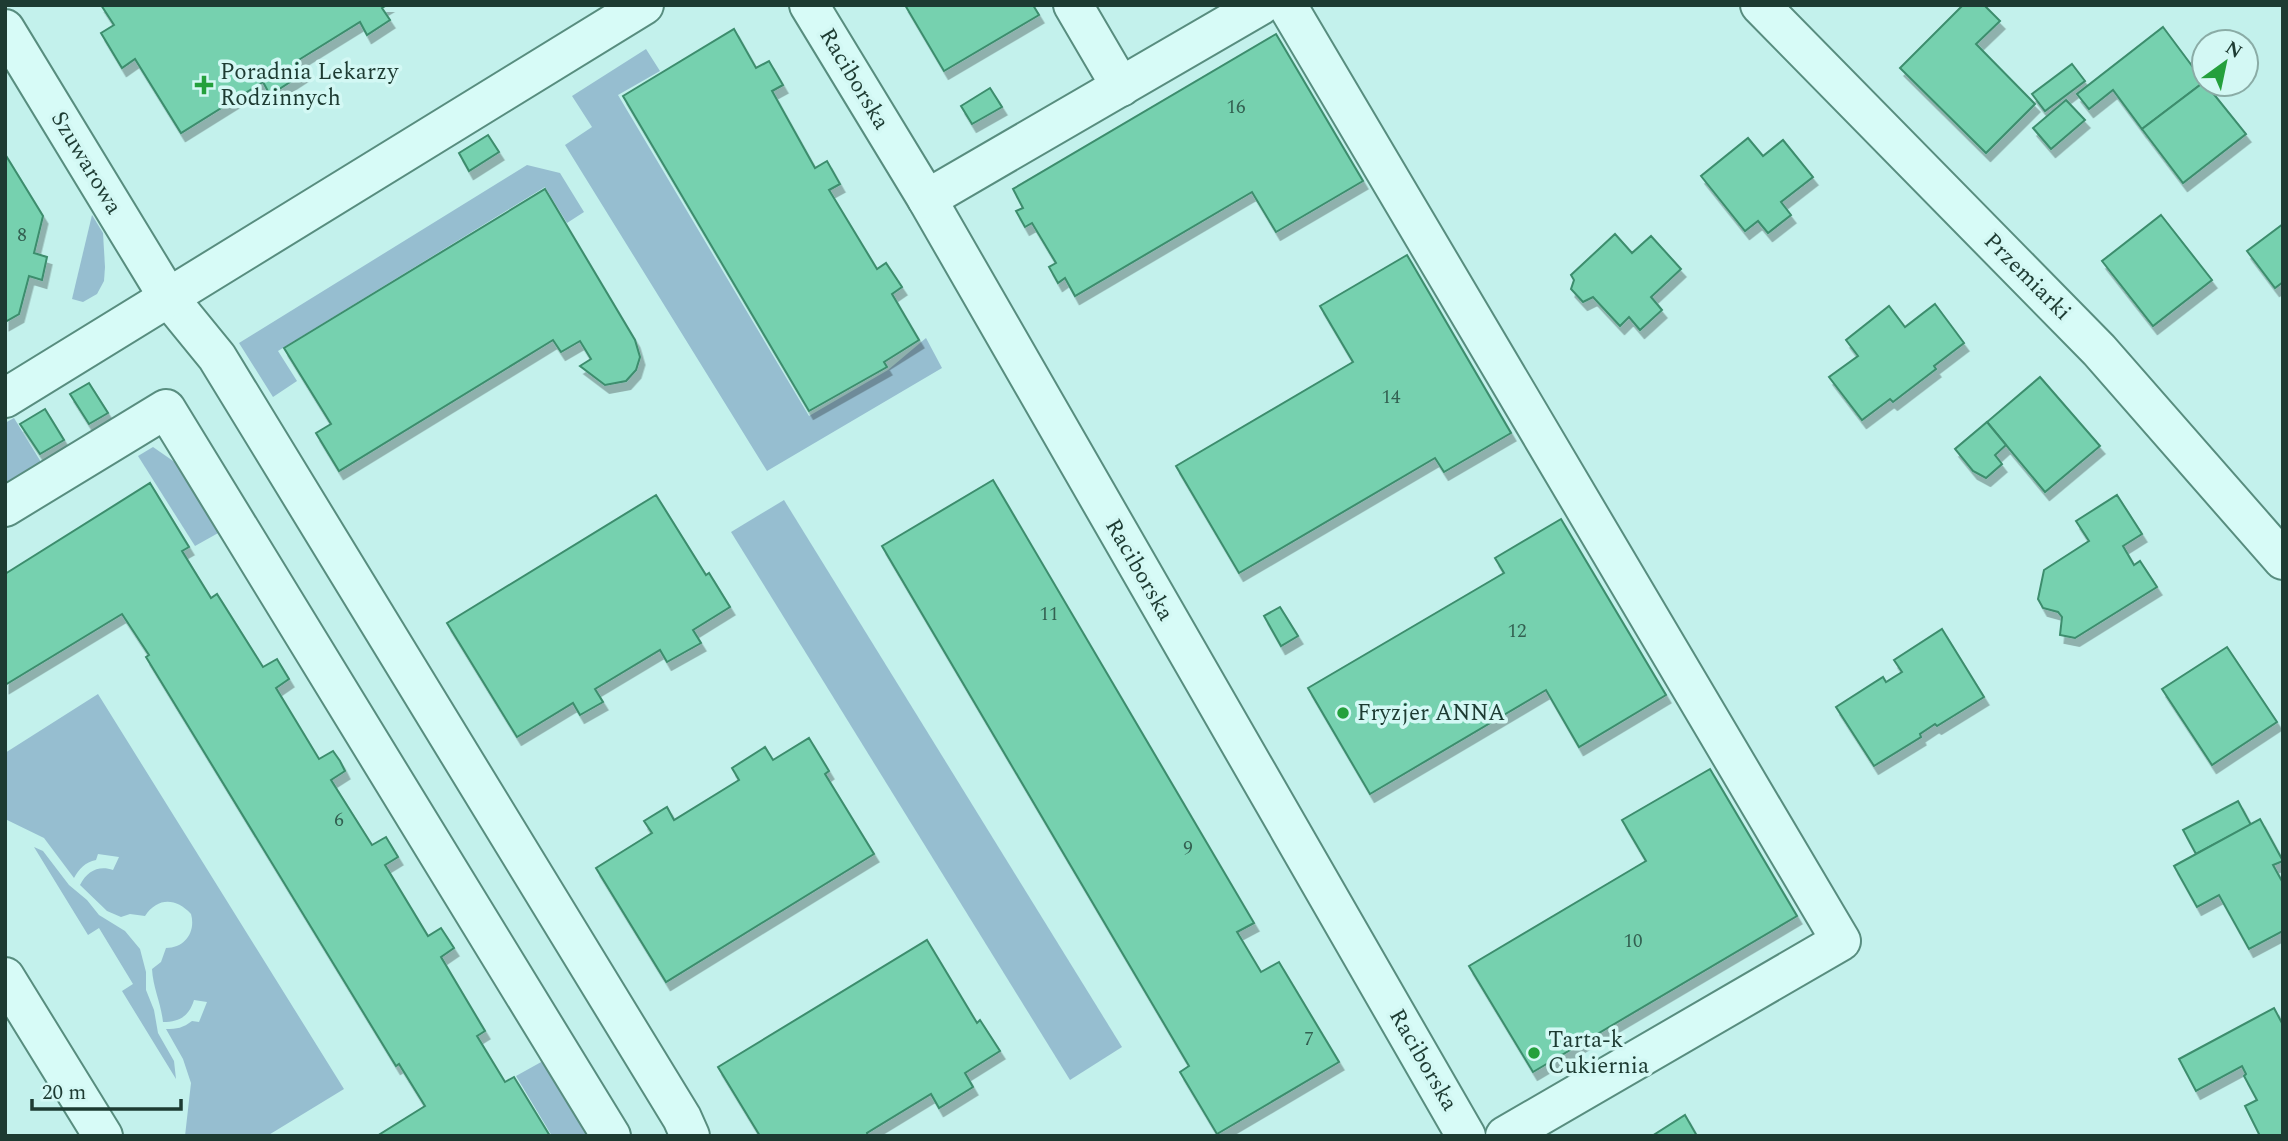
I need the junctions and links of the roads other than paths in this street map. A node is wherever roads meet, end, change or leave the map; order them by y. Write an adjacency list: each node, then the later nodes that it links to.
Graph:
1 (644, 5): 10 (street)
2 (809, 5): 9 (street, Raciborska)
3 (1073, 5): 8 (street)
4 (1261, 5): 8 (street)
5 (1287, 5): 19 (street)
6 (1760, 5): 13 (street, Przemiarki)
7 (5, 29): 10 (street, Szuwarowa)
8 (1121, 88): 9 (street)
9 (927, 199): 18 (street, Raciborska)
10 (168, 297): 11 (street); 17 (street, Szuwarowa)
11 (5, 398)
12 (5, 507): 16 (street)
13 (2283, 560)
14 (5, 976): 15 (street)
15 (103, 1136)
16 (611, 1136)
17 (690, 1136)
18 (1466, 1136)
19 (1505, 1136)

